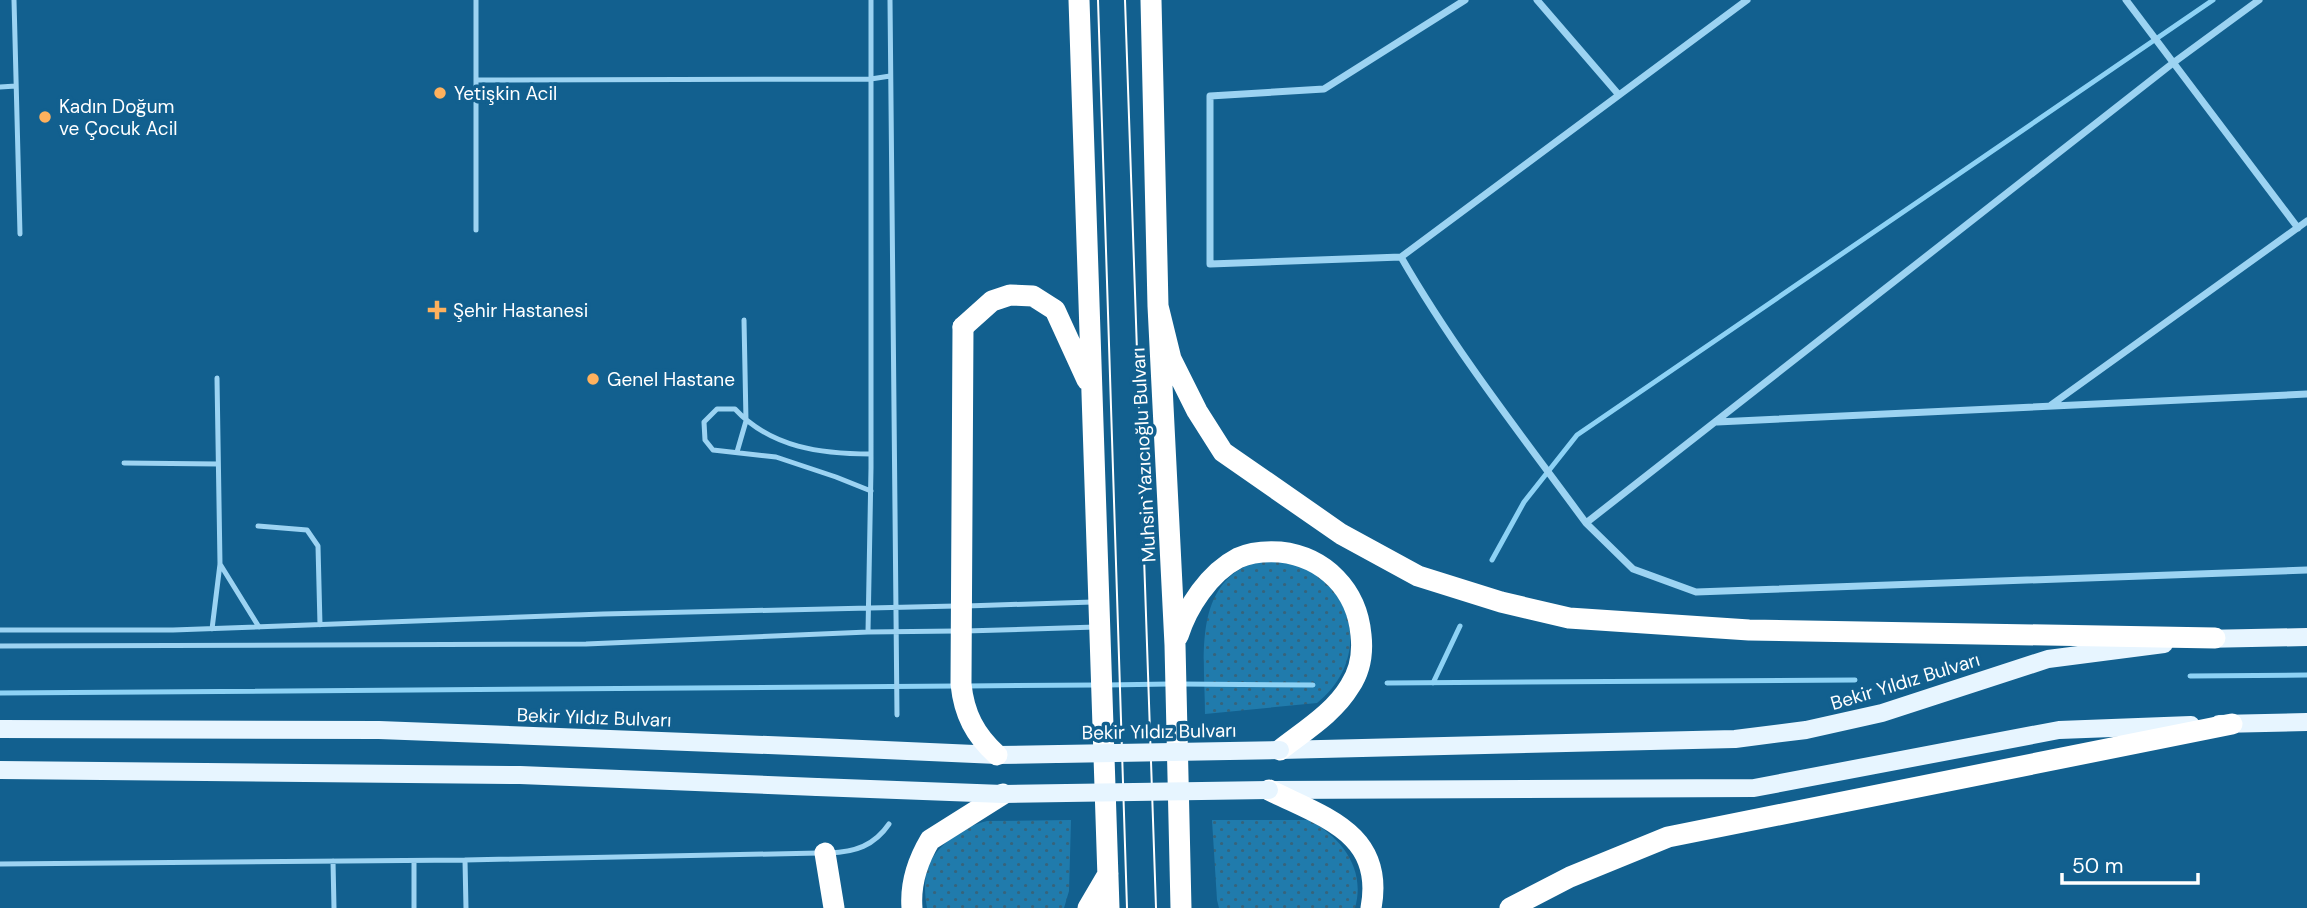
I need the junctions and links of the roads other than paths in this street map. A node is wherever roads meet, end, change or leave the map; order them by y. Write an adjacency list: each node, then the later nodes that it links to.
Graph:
1 (14, 0): 16 (lane)
2 (476, 0): 15 (lane)
3 (871, 0): 14 (lane)
4 (890, 0): 13 (lane)
5 (1079, 0): 27 (highway)
6 (1151, 0): 24 (highway, Muhsin Yazıcıoğlu Bulvarı)
7 (1465, 0): 23 (street)
8 (1536, 0): 18 (street)
9 (1747, 0): 18 (street)
10 (2126, 0): 12 (street)
11 (2259, 0): 12 (street)
12 (2173, 63): 20 (street); 31 (street)
13 (890, 76): 14 (lane); 42 (lane)
14 (871, 79): 15 (lane); 33 (lane)
15 (476, 80): 21 (lane)
16 (16, 86): 17 (lane); 22 (lane)
17 (0, 87)
18 (1619, 95): 23 (street)
19 (2307, 221): 20 (street)
20 (2298, 228): 29 (street)
21 (476, 230)
22 (20, 234)
23 (1401, 257): 37 (street)
24 (1158, 306): 52 (highway); 53 (highway, Muhsin Yazıcıoğlu Bulvarı)
25 (744, 320): 30 (lane)
26 (217, 378): 35 (lane)
27 (1092, 390): 41 (highway); 60 (highway, bridge)
28 (2307, 394): 29 (street)
29 (2051, 406): 31 (street)
30 (746, 421): 32 (lane); 32 (lane); 33 (lane)
31 (1715, 422): 37 (street)
32 (737, 452): 36 (lane)
33 (871, 454): 36 (lane)
34 (124, 463): 35 (lane)
35 (218, 464): 39 (lane)
36 (871, 491): 43 (lane)
37 (1586, 523): 40 (street)
38 (258, 527): 44 (lane)
39 (220, 565): 45 (lane); 47 (lane)
40 (2307, 570)
41 (1099, 601): 42 (lane); 46 (highway)
42 (896, 608): 43 (lane); 50 (lane)
43 (869, 609): 44 (lane); 49 (lane)
44 (320, 625): 45 (lane)
45 (259, 627): 47 (lane)
46 (1100, 627): 50 (lane); 70 (highway, bridge)
47 (212, 629): 48 (lane)
48 (0, 630)
49 (868, 632): 50 (lane); 54 (lane)
50 (896, 632): 55 (lane)
51 (2307, 637): 52 (main road, Bekir Yıldız Bulvarı)
52 (2215, 638): 59 (main road, Bekir Yıldız Bulvarı)
53 (1175, 645): 59 (highway); 71 (highway, Muhsin Yazıcıoğlu Bulvarı, bridge)
54 (0, 646)
55 (897, 715)
56 (2307, 722): 57 (main road)
57 (2232, 724): 62 (main road); 82 (highway)
58 (0, 729): 60 (main road, Bekir Yıldız Bulvarı, bridge)
59 (1280, 750): 60 (main road, Bekir Yıldız Bulvarı, bridge)
60 (997, 755)
61 (0, 770): 63 (main road, bridge)
62 (1269, 790): 63 (main road, bridge); 81 (highway)
63 (1003, 794): 76 (highway)
64 (889, 824): 65 (lane)
65 (825, 853): 66 (lane); 75 (highway)
66 (465, 860): 68 (lane); 74 (lane)
67 (333, 861): 68 (lane); 69 (lane); 72 (lane)
68 (414, 861): 73 (lane)
69 (0, 864)
70 (1109, 873): 77 (highway); 78 (highway)
71 (1181, 874): 79 (highway, Muhsin Yazıcıoğlu Bulvarı); 80 (highway)
72 (334, 908)
73 (414, 908)
74 (466, 908)
75 (834, 908)
76 (912, 908)
77 (1088, 908)
78 (1109, 908)
79 (1181, 908)
80 (1198, 908)
81 (1371, 908)
82 (1510, 908)

